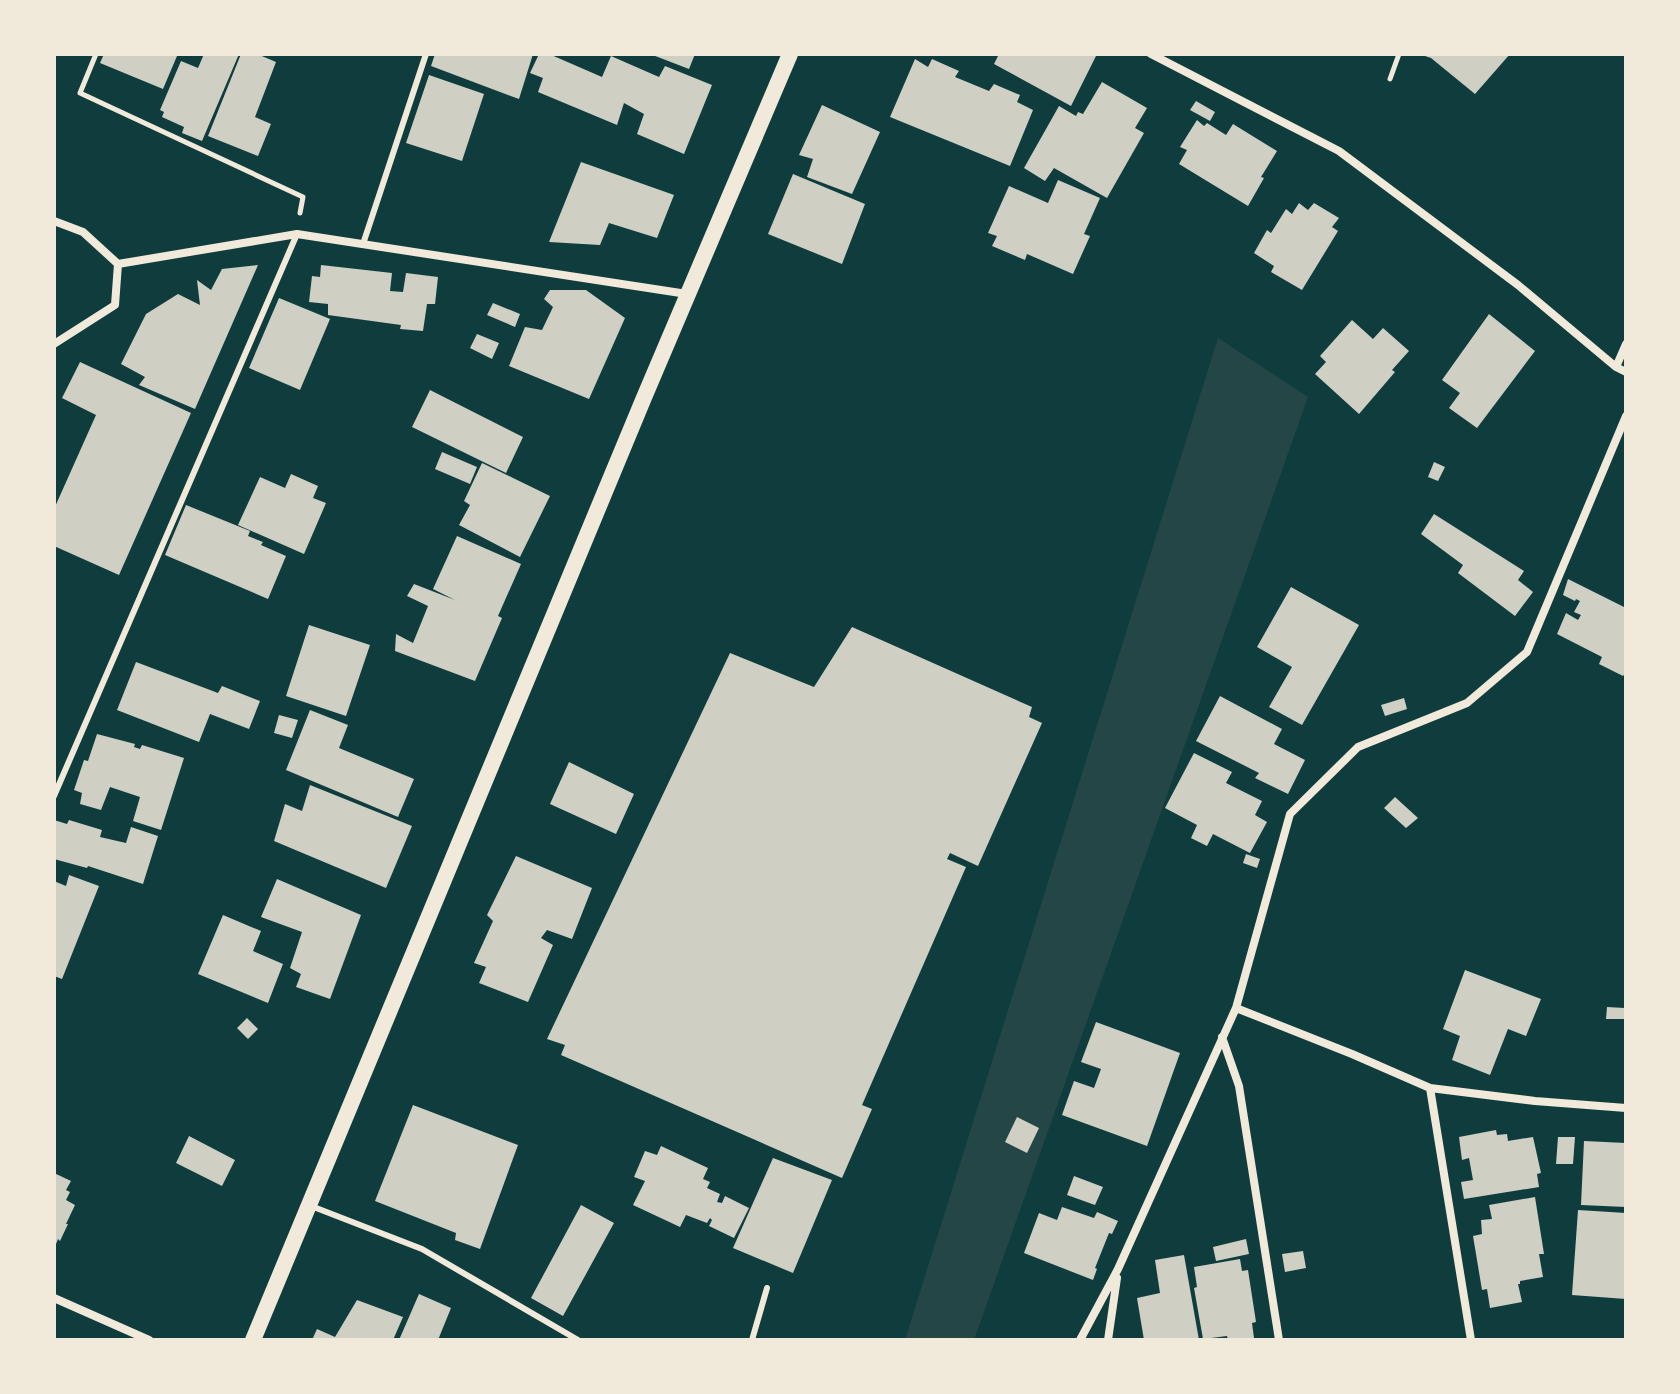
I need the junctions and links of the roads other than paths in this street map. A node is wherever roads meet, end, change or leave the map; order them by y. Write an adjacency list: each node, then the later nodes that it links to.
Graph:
1 (426, 54): 6 (lane)
2 (790, 54): 8 (main road)
3 (1151, 54): 11 (street)
4 (54, 221): 7 (street)
5 (297, 234): 6 (street); 7 (street); 14 (lane)
6 (363, 244): 8 (street)
7 (118, 264): 9 (street)
8 (687, 294): 19 (main road)
9 (54, 344)
10 (1626, 344): 11 (street)
11 (1616, 367): 12 (street)
12 (1626, 372)
13 (1626, 416): 15 (street)
14 (54, 796)
15 (1236, 1008): 16 (street); 17 (street)
16 (1222, 1037): 20 (street); 29 (street)
17 (1430, 1088): 18 (street); 30 (street)
18 (1626, 1108)
19 (309, 1205): 24 (main road); 25 (lane)
20 (1118, 1269): 27 (street); 28 (street)
21 (767, 1288): 26 (lane)
22 (54, 1298): 23 (street)
23 (149, 1340)
24 (253, 1340)
25 (578, 1340)
26 (752, 1340)
27 (1080, 1340)
28 (1108, 1340)
29 (1279, 1340)
30 (1471, 1340)

